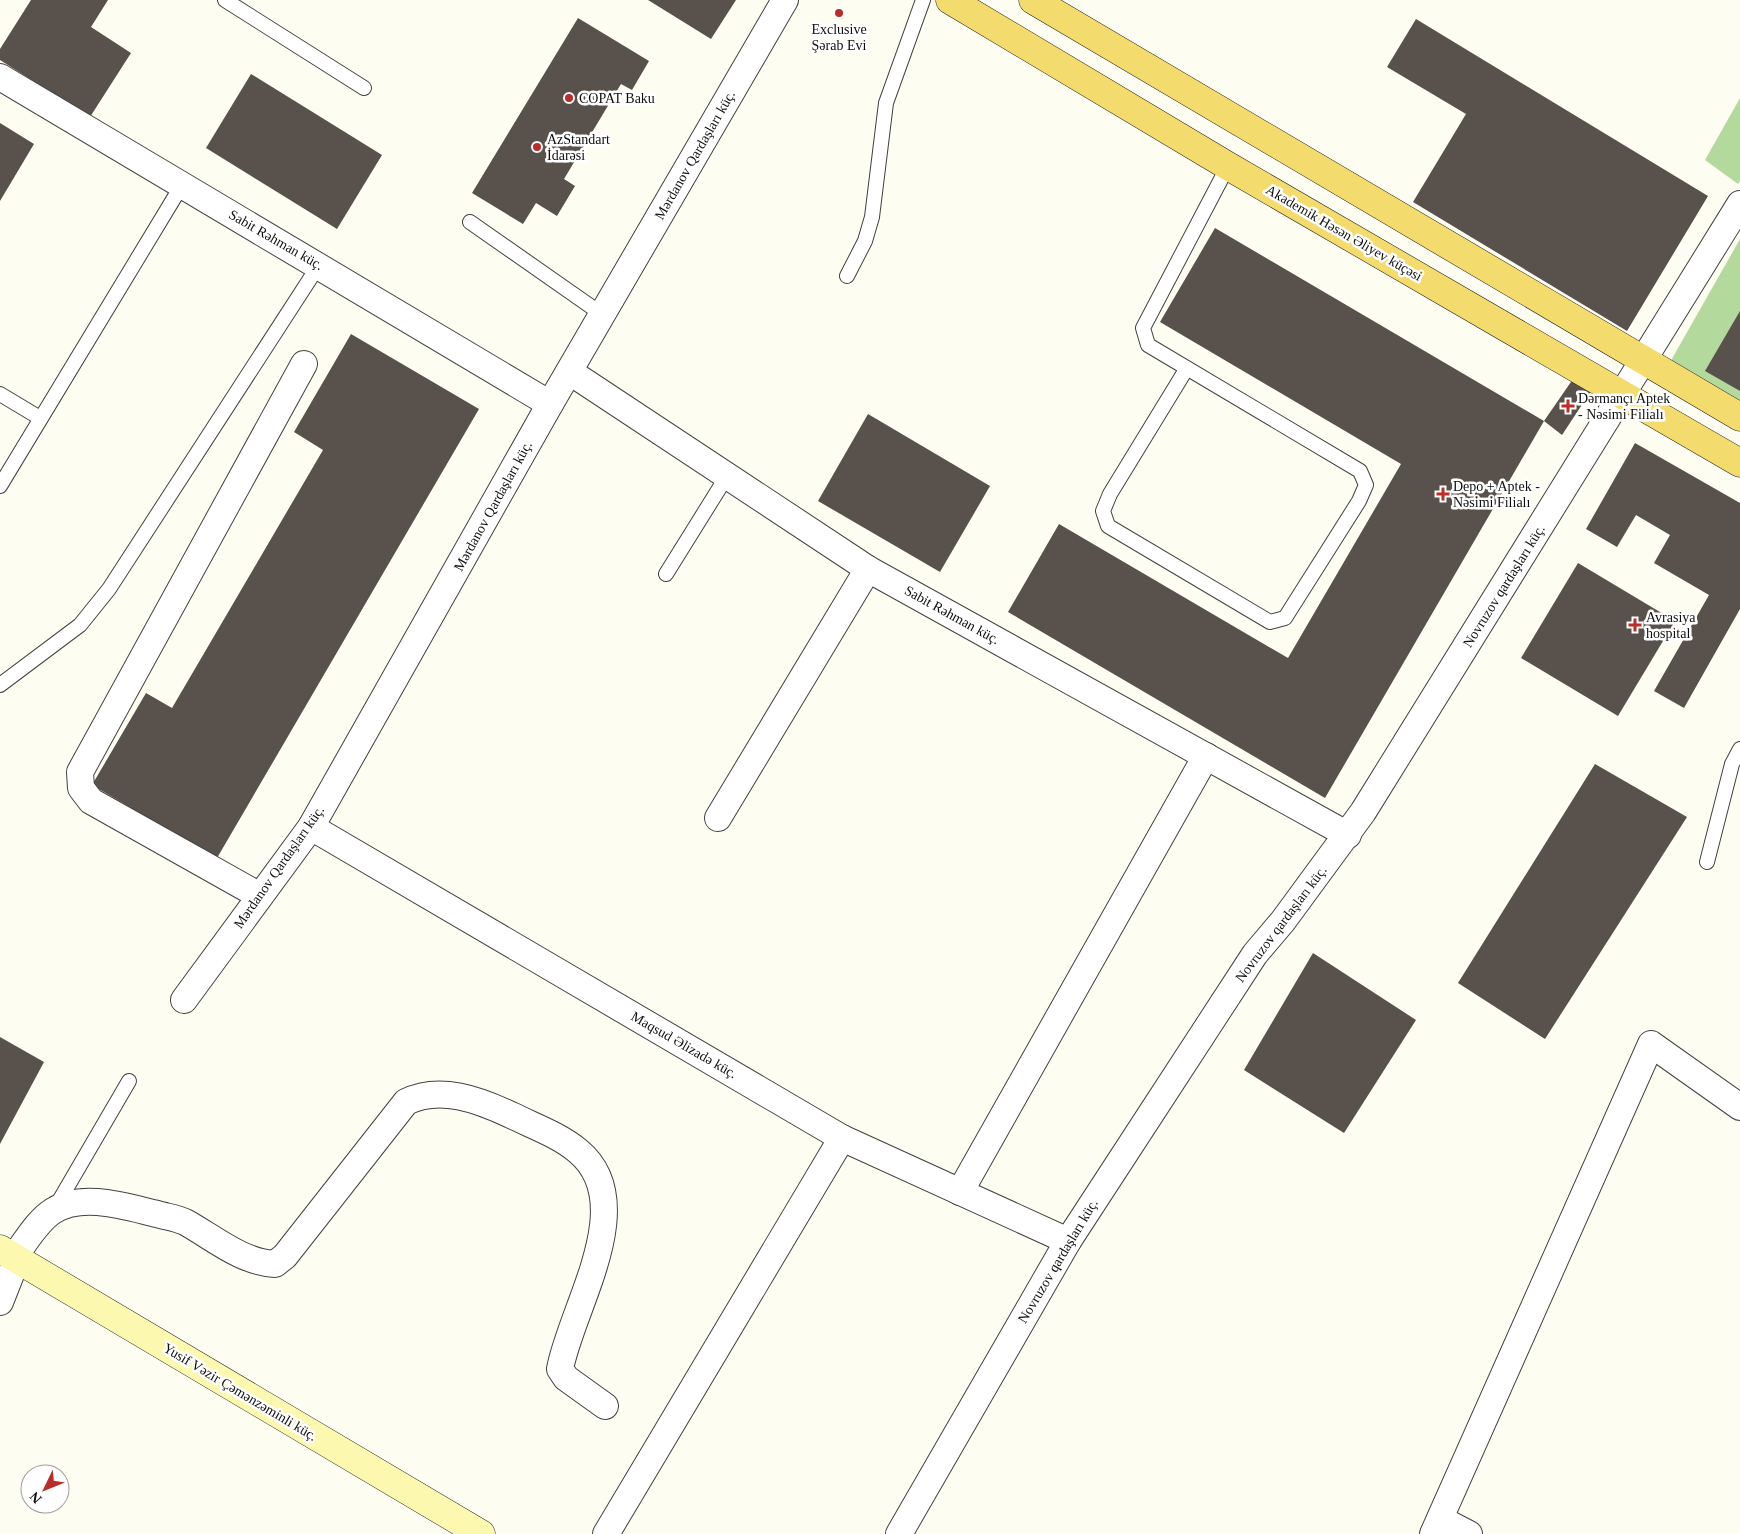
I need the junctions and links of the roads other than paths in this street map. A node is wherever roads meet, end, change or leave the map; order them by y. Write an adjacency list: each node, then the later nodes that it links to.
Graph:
1 (225, 0): 7 (lane)
2 (784, 0): 14 (street, Mərdanov Qardaşları küç.)
3 (923, 0): 13 (lane)
4 (950, 0): 8 (main road, Akademik Həsən Əliyev küçəsi)
5 (1033, 0): 15 (main road)
6 (0, 77): 9 (street, Sabit Rəhman küç.)
7 (364, 88)
8 (1228, 166): 17 (lane); 20 (main road, Akademik Həsən Əliyev küçəsi)
9 (182, 185): 12 (street, Sabit Rəhman küç.); 23 (lane)
10 (1740, 204): 15 (street)
11 (470, 222): 14 (lane)
12 (319, 265): 21 (street, Sabit Rəhman küç.); 29 (lane)
13 (848, 276)
14 (603, 314): 18 (street, Mərdanov Qardaşları küç.)
15 (1643, 361): 20 (street, Novruzov qardaşları küç.); 22 (main road)
16 (304, 364): 36 (street)
17 (1187, 368): 17 (lane)
18 (570, 372): 21 (street, Mərdanov Qardaşları küç.); 25 (street, Sabit Rəhman küç.)
19 (0, 394): 23 (lane)
20 (1623, 395): 24 (main road, Akademik Həsən Əliyev küçəsi); 34 (street, Novruzov qardaşları küç.)
21 (550, 404): 33 (street, Mərdanov Qardaşları küç.)
22 (1740, 417)
23 (40, 418): 26 (lane)
24 (1740, 463)
25 (727, 476): 27 (street, Sabit Rəhman küç.); 28 (lane)
26 (0, 486)
27 (868, 569): 31 (street, Sabit Rəhman küç.); 32 (street)
28 (666, 574)
29 (0, 685)
30 (1740, 749): 35 (lane)
31 (1206, 756): 34 (street, Sabit Rəhman küç.); 41 (street)
32 (718, 818)
33 (311, 827): 36 (street, Mərdanov Qardaşları küç.); 40 (street, Maqsud Əlizadə küç.)
34 (1348, 835): 43 (street, Novruzov qardaşları küç.)
35 (1707, 862)
36 (260, 896): 37 (street, Mərdanov Qardaşları küç.)
37 (184, 1000)
38 (129, 1081): 42 (lane)
39 (1740, 1107): 47 (street)
40 (842, 1138): 41 (street, Maqsud Əlizadə küç.); 49 (street)
41 (960, 1192): 43 (street, Maqsud Əlizadə küç.)
42 (53, 1211): 44 (street); 46 (street)
43 (1068, 1241): 50 (street, Novruzov qardaşları küç.)
44 (10, 1255): 45 (street); 48 (main road, Yusif Vəzir Çəmənzəminli küç.)
45 (0, 1302)
46 (605, 1406)
47 (1436, 1527): 51 (street)
48 (480, 1534)
49 (606, 1534)
50 (899, 1534)
51 (1469, 1534)

